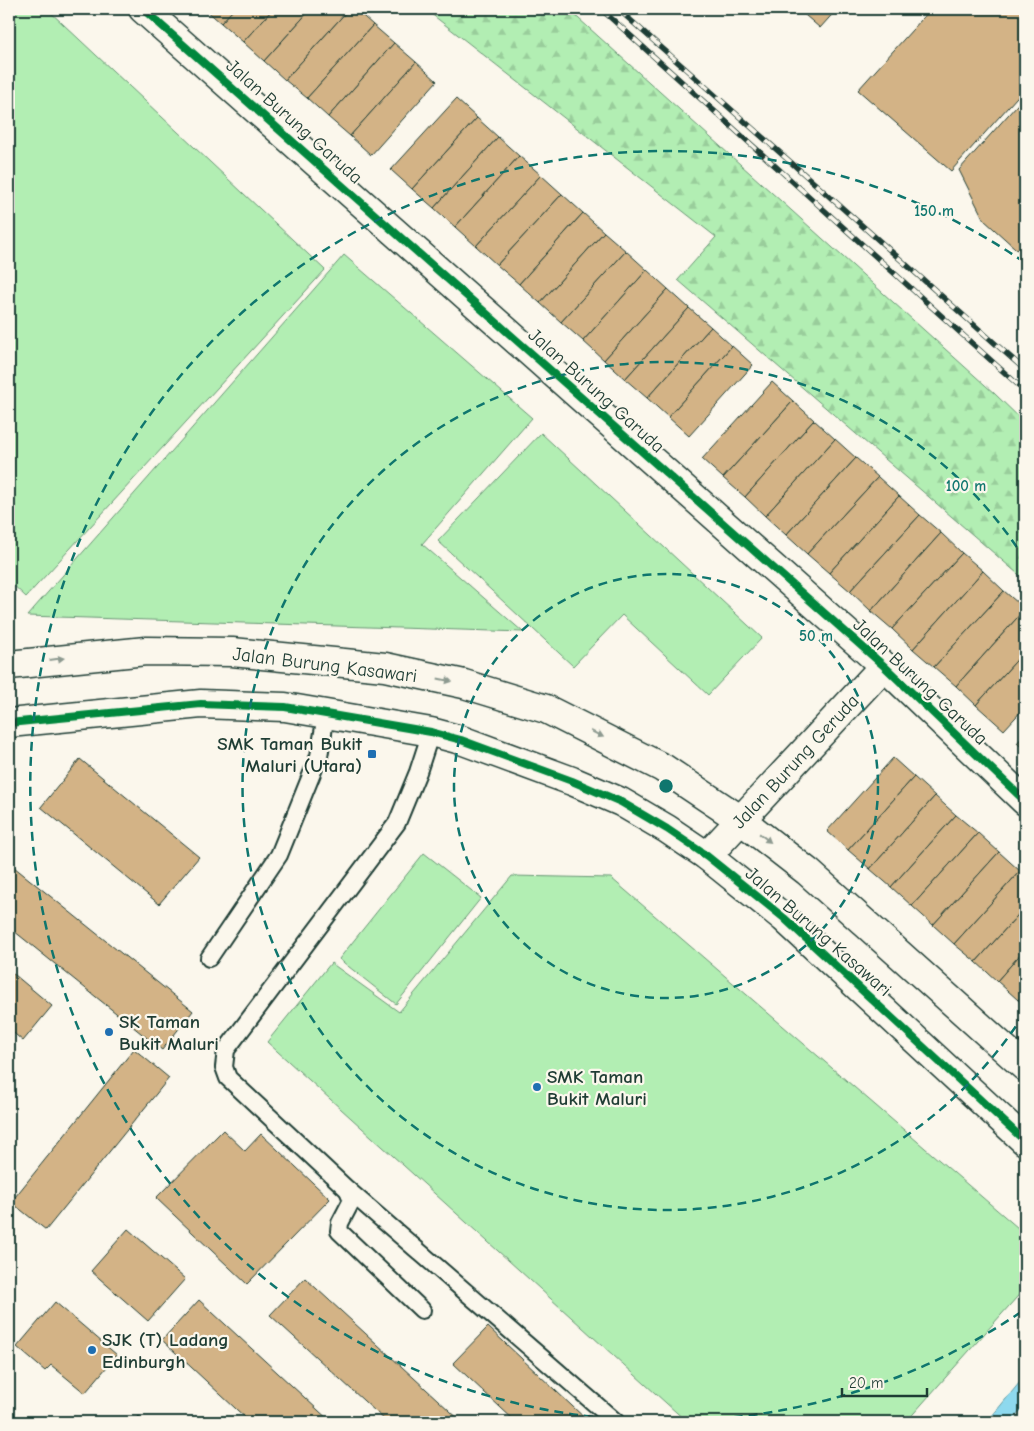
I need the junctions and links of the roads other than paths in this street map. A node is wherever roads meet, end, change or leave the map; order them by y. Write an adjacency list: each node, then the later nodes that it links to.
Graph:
1 (143, 9): 3 (street, Jalan Burung Garuda)
2 (9, 665): 8 (street, Jalan Burung Kasawari, one-way to 8)
3 (884, 666): 7 (street, Jalan Burung Garuda); 8 (street, Jalan Burung Geruda)
4 (326, 715): 5 (street, Jalan Burung Kasawari); 6 (street, Jalan Burung Kasawari); 10 (lane)
5 (9, 723)
6 (430, 732): 9 (street, Jalan Burung Kasawari); 13 (lane)
7 (1025, 801)
8 (741, 820): 9 (street, Jalan Burung Geruda); 11 (street, Jalan Burung Kasawari, one-way to 11)
9 (707, 856): 12 (street, Jalan Burung Kasawari)
10 (209, 958)
11 (1025, 1067)
12 (1025, 1141)
13 (348, 1190): 14 (lane); 15 (lane)
14 (422, 1310)
15 (616, 1422)

